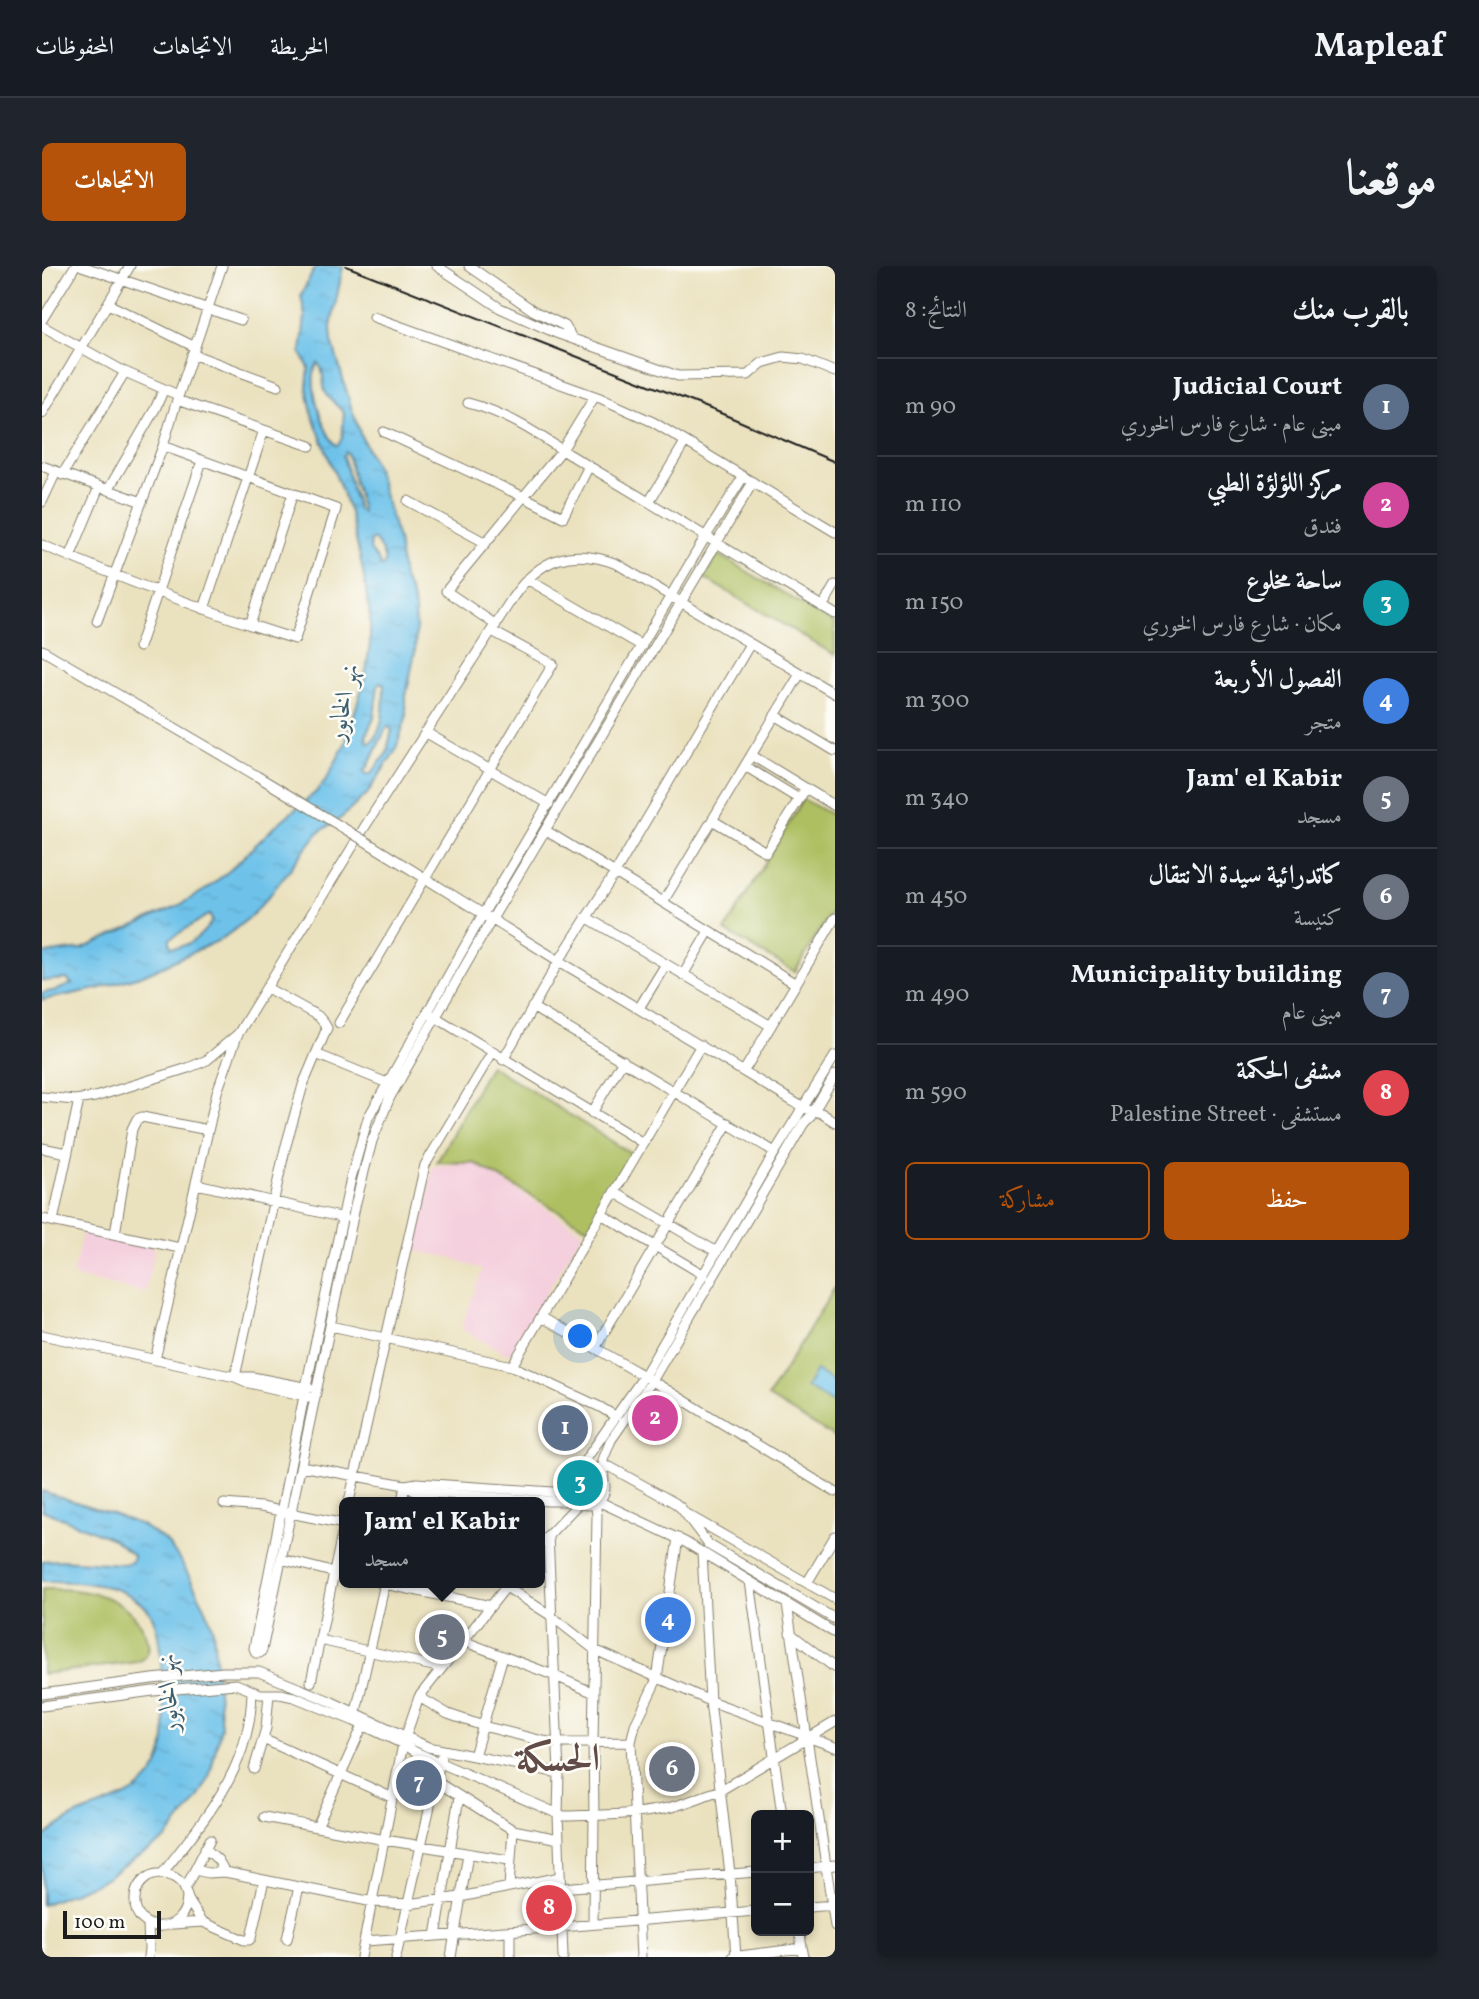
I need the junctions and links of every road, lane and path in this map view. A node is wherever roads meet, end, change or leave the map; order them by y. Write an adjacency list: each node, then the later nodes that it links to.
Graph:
1 (75, 266): 11 (street)
2 (82, 266): 7 (street)
3 (130, 266): 7 (street)
4 (222, 266): 9 (street)
5 (437, 266): 14 (street)
6 (469, 266): 14 (street)
7 (123, 280): 8 (street); 9 (street)
8 (108, 304): 15 (street); 16 (street)
9 (209, 308): 12 (street); 16 (street)
10 (374, 317): 21 (street)
11 (42, 320)
12 (241, 320)
13 (42, 326): 15 (street)
14 (572, 338): 18 (street)
15 (81, 349): 17 (street); 24 (street)
16 (194, 351): 19 (street); 22 (street)
17 (125, 372): 20 (street); 34 (street)
18 (835, 372)
19 (278, 386)
20 (164, 389): 22 (street); 38 (street)
21 (595, 396): 27 (street); 30 (street)
22 (177, 397): 25 (street); 28 (street)
23 (468, 403): 30 (street)
24 (42, 414)
25 (264, 430): 29 (street); 36 (street)
26 (384, 432): 40 (street)
27 (685, 442): 35 (street); 44 (street)
28 (163, 446): 31 (street); 43 (street)
29 (310, 446)
30 (562, 450): 33 (street); 40 (street)
31 (202, 460): 36 (street); 54 (street)
32 (42, 466): 34 (street)
33 (589, 466): 40 (street); 44 (street)
34 (59, 474): 38 (street); 42 (street)
35 (743, 477): 37 (street); 46 (street)
36 (248, 478): 39 (street); 58 (street)
37 (753, 482): 45 (street); 48 (street)
38 (104, 489): 43 (street); 50 (street)
39 (293, 494): 61 (street); 61 (street)
40 (524, 497): 47 (street)
41 (408, 501): 47 (street)
42 (42, 502)
43 (142, 502): 51 (street)
44 (649, 502): 46 (street)
45 (835, 532)
46 (706, 536): 48 (street); 55 (street)
47 (486, 543): 62 (street)
48 (717, 543): 56 (street); 57 (street)
49 (42, 545): 50 (street)
50 (70, 557): 51 (street)
51 (115, 576): 54 (street); 60 (street)
52 (527, 579): 55 (street); 62 (street); 64 (street)
53 (835, 585): 57 (street)
54 (158, 592): 58 (street); 65 (street)
55 (671, 595): 56 (street); 64 (street)
56 (682, 602): 63 (street); 80 (street)
57 (822, 607): 59 (street)
58 (204, 610): 61 (street)
59 (835, 614)
60 (97, 621)
61 (250, 625)
62 (494, 628): 70 (street); 74 (street)
63 (750, 644): 67 (street); 81 (street)
64 (642, 646): 77 (street)
65 (139, 647)
66 (42, 650): 82 (street, bridge)
67 (800, 674): 68 (street); 69 (street)
68 (835, 695)
69 (775, 715): 71 (street); 72 (street)
70 (425, 732): 74 (street); 93 (street)
71 (835, 751)
72 (751, 755): 73 (street); 75 (street)
73 (744, 766): 76 (street); 79 (street)
74 (491, 770): 77 (street); 82 (street)
75 (806, 788): 76 (street); 78 (street)
76 (799, 799): 79 (street)
77 (549, 804): 84 (street)
78 (835, 806)
79 (712, 820): 83 (street)
80 (545, 830): 81 (street); 87 (street)
81 (615, 873): 83 (street); 85 (street)
82 (426, 879): 84 (street); 97 (street)
83 (663, 902): 88 (street)
84 (483, 914): 87 (street); 96 (street)
85 (586, 918): 89 (street); 90 (street)
86 (835, 918): 92 (street)
87 (492, 919): 89 (street); 96 (street)
88 (709, 931): 91 (street); 92 (street)
89 (559, 961): 94 (street); 95 (street)
90 (666, 964): 91 (street); 95 (street)
91 (683, 975): 98 (street)
92 (796, 984): 98 (street)
93 (267, 988): 99 (street); 102 (street)
94 (532, 1007): 104 (street); 105 (street)
95 (639, 1008): 100 (street)
96 (431, 1015): 101 (street); 108 (street); 135 (street)
97 (339, 1023)
98 (771, 1026): 106 (street)
99 (238, 1034): 111 (street); 116 (street)
100 (701, 1045): 106 (street); 109 (street)
101 (492, 1053): 104 (street); 137 (street)
102 (316, 1054): 108 (street); 123 (street)
103 (835, 1056): 112 (street)
104 (503, 1060): 113 (street)
105 (623, 1060): 109 (street); 113 (street)
106 (744, 1071): 112 (street)
107 (835, 1075): 112 (street)
108 (387, 1083): 125 (street)
109 (674, 1090): 115 (street); 117 (street)
110 (42, 1097): 111 (street)
111 (79, 1100): 119 (street)
112 (809, 1109): 114 (street); 120 (street); 142 (street)
113 (592, 1113): 117 (street)
114 (835, 1122)
115 (728, 1123): 120 (street); 128 (street)
116 (208, 1130): 121 (street); 129 (street)
117 (643, 1143): 122 (street)
118 (42, 1148): 119 (street)
119 (67, 1153): 127 (street)
120 (775, 1153): 132 (street)
121 (197, 1184): 123 (street); 131 (street)
122 (614, 1192): 124 (street); 128 (street)
123 (273, 1202): 125 (street); 141 (street)
124 (601, 1214): 130 (street); 134 (street)
125 (344, 1218): 143 (street)
126 (42, 1219): 127 (street)
127 (52, 1221): 129 (street)
128 (668, 1224): 130 (street); 132 (street)
129 (115, 1234): 131 (street)
130 (655, 1246): 133 (street); 138 (street)
131 (180, 1248): 139 (street)
132 (717, 1252): 133 (street)
133 (704, 1275): 142 (street)
134 (541, 1317): 138 (street); 140 (street)
135 (331, 1326): 137 (street); 144 (street)
136 (42, 1335): 139 (street)
137 (385, 1338): 140 (street); 151 (street)
138 (595, 1348): 142 (street)
139 (155, 1360): 141 (street)
140 (512, 1366): 145 (street)
141 (235, 1377): 143 (street)
142 (648, 1378): 145 (street); 146 (street); 155 (street)
143 (305, 1392): 144 (street); 163 (street)
144 (316, 1394): 147 (street)
145 (615, 1416): 150 (street)
146 (611, 1440): 148 (street); 149 (street)
147 (301, 1466): 151 (street); 163 (street)
148 (603, 1466): 149 (street); 150 (street); 152 (street)
149 (614, 1469): 164 (street)
150 (581, 1471): 152 (street); 154 (street)
151 (354, 1476): 153 (street); 156 (street)
152 (604, 1483): 161 (street)
153 (405, 1485): 154 (street); 157 (street); 158 (street)
154 (569, 1488): 160 (street)
155 (835, 1492)
156 (350, 1497)
157 (402, 1497)
158 (447, 1497)
159 (545, 1501): 160 (street)
160 (578, 1502): 161 (street); 166 (street)
161 (596, 1502): 169 (street); 192 (street)
162 (223, 1504): 163 (street)
163 (286, 1512): 165 (street); 172 (street); 172 (street)
164 (685, 1513): 176 (street); 187 (street)
165 (339, 1523)
166 (548, 1535): 168 (street); 186 (street)
167 (835, 1536): 176 (street)
168 (545, 1538)
169 (678, 1538): 171 (street); 198 (street)
170 (339, 1548): 173 (street)
171 (702, 1552): 175 (street); 207 (street)
172 (281, 1559): 173 (street)
173 (334, 1573): 174 (street); 190 (street)
174 (339, 1574)
175 (750, 1581): 184 (street); 210 (street)
176 (807, 1583): 183 (street)
177 (381, 1588): 193 (street)
178 (405, 1588): 182 (street)
179 (440, 1588): 182 (street)
180 (506, 1588): 185 (street)
181 (512, 1588): 186 (street)
182 (438, 1595): 185 (street)
183 (835, 1599)
184 (787, 1604): 188 (street); 189 (street)
185 (491, 1606): 191 (street)
186 (550, 1615): 192 (street); 197 (street)
187 (835, 1619)
188 (790, 1633): 196 (street); 213 (street)
189 (835, 1633)
190 (320, 1640): 193 (street); 200 (street)
191 (463, 1641): 194 (street); 195 (street)
192 (595, 1650): 198 (street); 203 (street)
193 (370, 1651): 195 (street); 209 (street)
194 (503, 1656): 197 (street); 212 (street)
195 (442, 1668): 206 (street)
196 (835, 1668)
197 (553, 1675): 203 (street); 218 (street)
198 (657, 1679): 207 (street); 216 (street)
199 (131, 1682): 202 (street); 204 (street); 209 (street)
200 (311, 1682)
201 (252, 1691): 202 (street); 205 (street); 248 (street)
202 (132, 1693): 208 (street)
203 (594, 1693): 217 (street)
204 (42, 1694)
205 (269, 1694): 209 (street); 214 (street)
206 (419, 1697): 212 (street); 215 (street)
207 (710, 1701): 210 (street); 228 (street)
208 (42, 1706)
209 (357, 1720): 215 (street); 226 (street)
210 (768, 1722): 213 (street); 222 (street)
211 (835, 1722): 213 (street)
212 (483, 1726): 218 (street); 221 (street)
213 (808, 1738): 219 (street); 222 (street); 244 (street)
214 (263, 1739): 224 (street); 226 (street)
215 (404, 1739): 220 (street); 223 (street); 230 (street)
216 (631, 1742): 217 (street); 232 (street)
217 (593, 1743): 218 (street); 234 (street)
218 (557, 1744): 225 (street)
219 (835, 1746)
220 (442, 1750): 221 (street); 223 (street)
221 (474, 1756): 225 (street)
222 (773, 1758): 228 (street); 231 (street)
223 (440, 1763): 227 (street); 233 (street)
224 (254, 1769)
225 (559, 1773): 233 (street)
226 (341, 1774): 230 (street); 236 (street)
227 (437, 1782): 229 (street); 240 (street)
228 (721, 1790): 232 (street); 249 (street)
229 (459, 1797): 237 (street); 241 (street)
230 (393, 1798): 239 (street)
231 (781, 1810)
232 (634, 1812): 234 (street); 252 (street)
233 (558, 1814): 234 (street); 238 (street)
234 (594, 1815): 253 (street)
235 (264, 1817): 236 (street)
236 (317, 1827): 239 (street)
237 (513, 1830): 238 (street); 243 (street)
238 (559, 1839): 250 (street)
239 (385, 1840): 240 (street); 260 (street)
240 (420, 1846): 241 (street); 261 (street)
241 (450, 1851): 242 (street); 259 (street)
242 (468, 1854): 243 (street); 258 (street)
243 (509, 1860): 255 (street)
244 (830, 1866): 262 (street)
245 (195, 1870): 246 (street); 246 (street); 257 (street)
246 (225, 1872): 251 (street)
247 (751, 1872): 249 (street)
248 (162, 1874): 257 (street); 268 (street)
249 (730, 1874): 252 (street); 265 (street)
250 (560, 1877): 255 (street); 256 (street)
251 (264, 1880): 254 (street); 267 (street)
252 (637, 1881): 253 (street); 266 (street)
253 (593, 1885): 256 (street); 270 (street)
254 (299, 1887): 260 (street); 276 (street)
255 (509, 1887): 258 (street)
256 (561, 1888): 272 (street)
257 (186, 1893): 267 (street); 269 (street)
258 (460, 1897): 259 (street); 274 (street)
259 (442, 1900): 261 (street); 275 (street)
260 (373, 1902): 261 (street); 278 (street)
261 (408, 1904): 277 (street)
262 (833, 1905): 263 (street); 271 (street)
263 (814, 1907)
264 (751, 1911): 265 (street)
265 (733, 1913): 266 (street); 287 (street)
266 (639, 1920): 270 (street); 286 (street)
267 (203, 1922): 269 (street)
268 (148, 1924): 269 (street); 280 (street)
269 (173, 1924)
270 (593, 1924): 272 (street)
271 (835, 1926)
272 (562, 1927): 273 (street); 285 (street)
273 (510, 1931): 274 (street); 284 (street)
274 (455, 1935): 275 (street); 283 (street)
275 (436, 1937): 277 (street)
276 (287, 1939)
277 (400, 1939): 278 (street); 282 (street)
278 (365, 1941): 281 (street)
279 (803, 1953): 287 (street)
280 (148, 1957)
281 (361, 1957)
282 (396, 1957)
283 (451, 1957)
284 (510, 1957)
285 (563, 1957)
286 (641, 1957)
287 (735, 1957)

